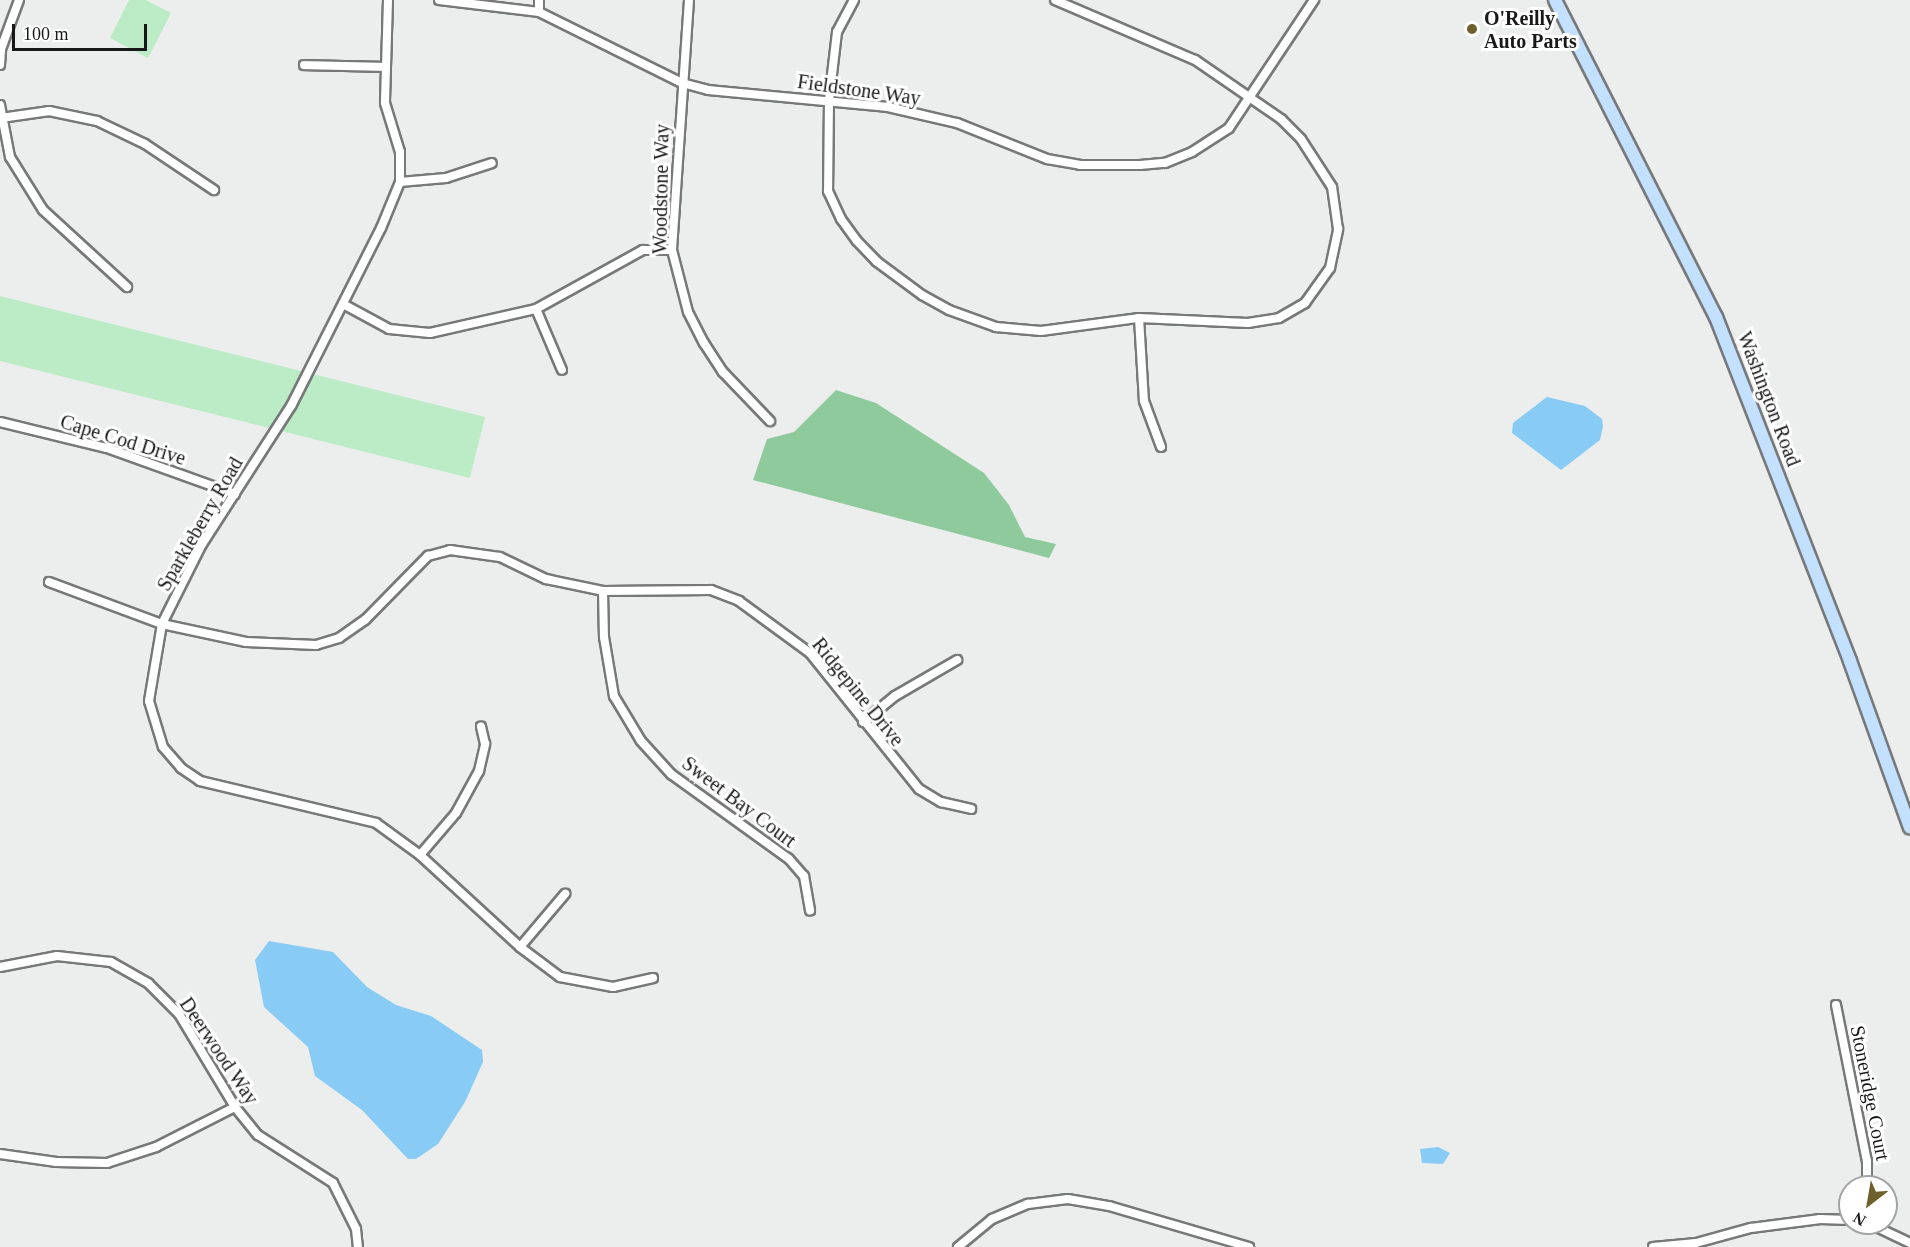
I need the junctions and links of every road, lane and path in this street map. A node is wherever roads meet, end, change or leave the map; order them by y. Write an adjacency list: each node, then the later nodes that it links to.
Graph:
1 (19, 0): 12 (street)
2 (388, 0): 13 (street, Sparkleberry Road)
3 (439, 0): 10 (street, Fieldstone Way)
4 (539, 0): 10 (street)
5 (689, 0): 14 (street, Woodstone Way)
6 (854, 0): 16 (street)
7 (1055, 0): 15 (street)
8 (1314, 0): 15 (street, Fieldstone Way)
9 (1555, 0): 39 (main road, Washington Road)
10 (539, 12): 14 (street, Fieldstone Way)
11 (304, 64): 13 (street)
12 (0, 65)
13 (384, 67): 20 (street, Sparkleberry Road)
14 (682, 83): 16 (street, Fieldstone Way); 22 (street, Woodstone Way)
15 (1250, 96): 16 (street, Fieldstone Way); 26 (street)
16 (829, 100): 26 (street)
17 (0, 105): 18 (street)
18 (1, 118): 21 (street); 23 (street)
19 (492, 163): 20 (street)
20 (400, 182): 24 (street, Sparkleberry Road)
21 (214, 190)
22 (672, 250): 25 (street); 28 (street, Woodstone Way)
23 (127, 287)
24 (343, 304): 25 (street); 31 (street, Sparkleberry Road)
25 (536, 309): 27 (street)
26 (1139, 318): 30 (street)
27 (562, 370)
28 (770, 421)
29 (0, 422): 31 (street, Cape Cod Drive)
30 (1161, 447)
31 (235, 494): 34 (street, Sparkleberry Road)
32 (49, 582): 34 (street, Ridgepine Drive)
33 (603, 591): 34 (street, Ridgepine Drive); 36 (street, Ridgepine Drive); 42 (street, Sweet Bay Court)
34 (162, 624): 40 (street, Sparkleberry Road)
35 (957, 660): 36 (street)
36 (863, 722): 38 (street, Ridgepine Drive)
37 (481, 726): 40 (street)
38 (971, 809)
39 (1910, 828)
40 (420, 855): 43 (street, Sparkleberry Road)
41 (565, 894): 43 (street)
42 (810, 910)
43 (520, 947): 45 (street, Sparkleberry Road)
44 (0, 966): 47 (street, Deerwood Way)
45 (653, 978)
46 (1836, 1005): 49 (street, Stoneridge Court)
47 (235, 1107): 48 (street); 54 (street, Deerwood Way)
48 (0, 1154)
49 (1867, 1175)
50 (1838, 1220): 53 (street)
51 (1893, 1235): 52 (street)
52 (1910, 1243)
53 (1697, 1245): 57 (street)
54 (358, 1247)
55 (958, 1247): 56 (street)
56 (1249, 1247)
57 (1653, 1247)

